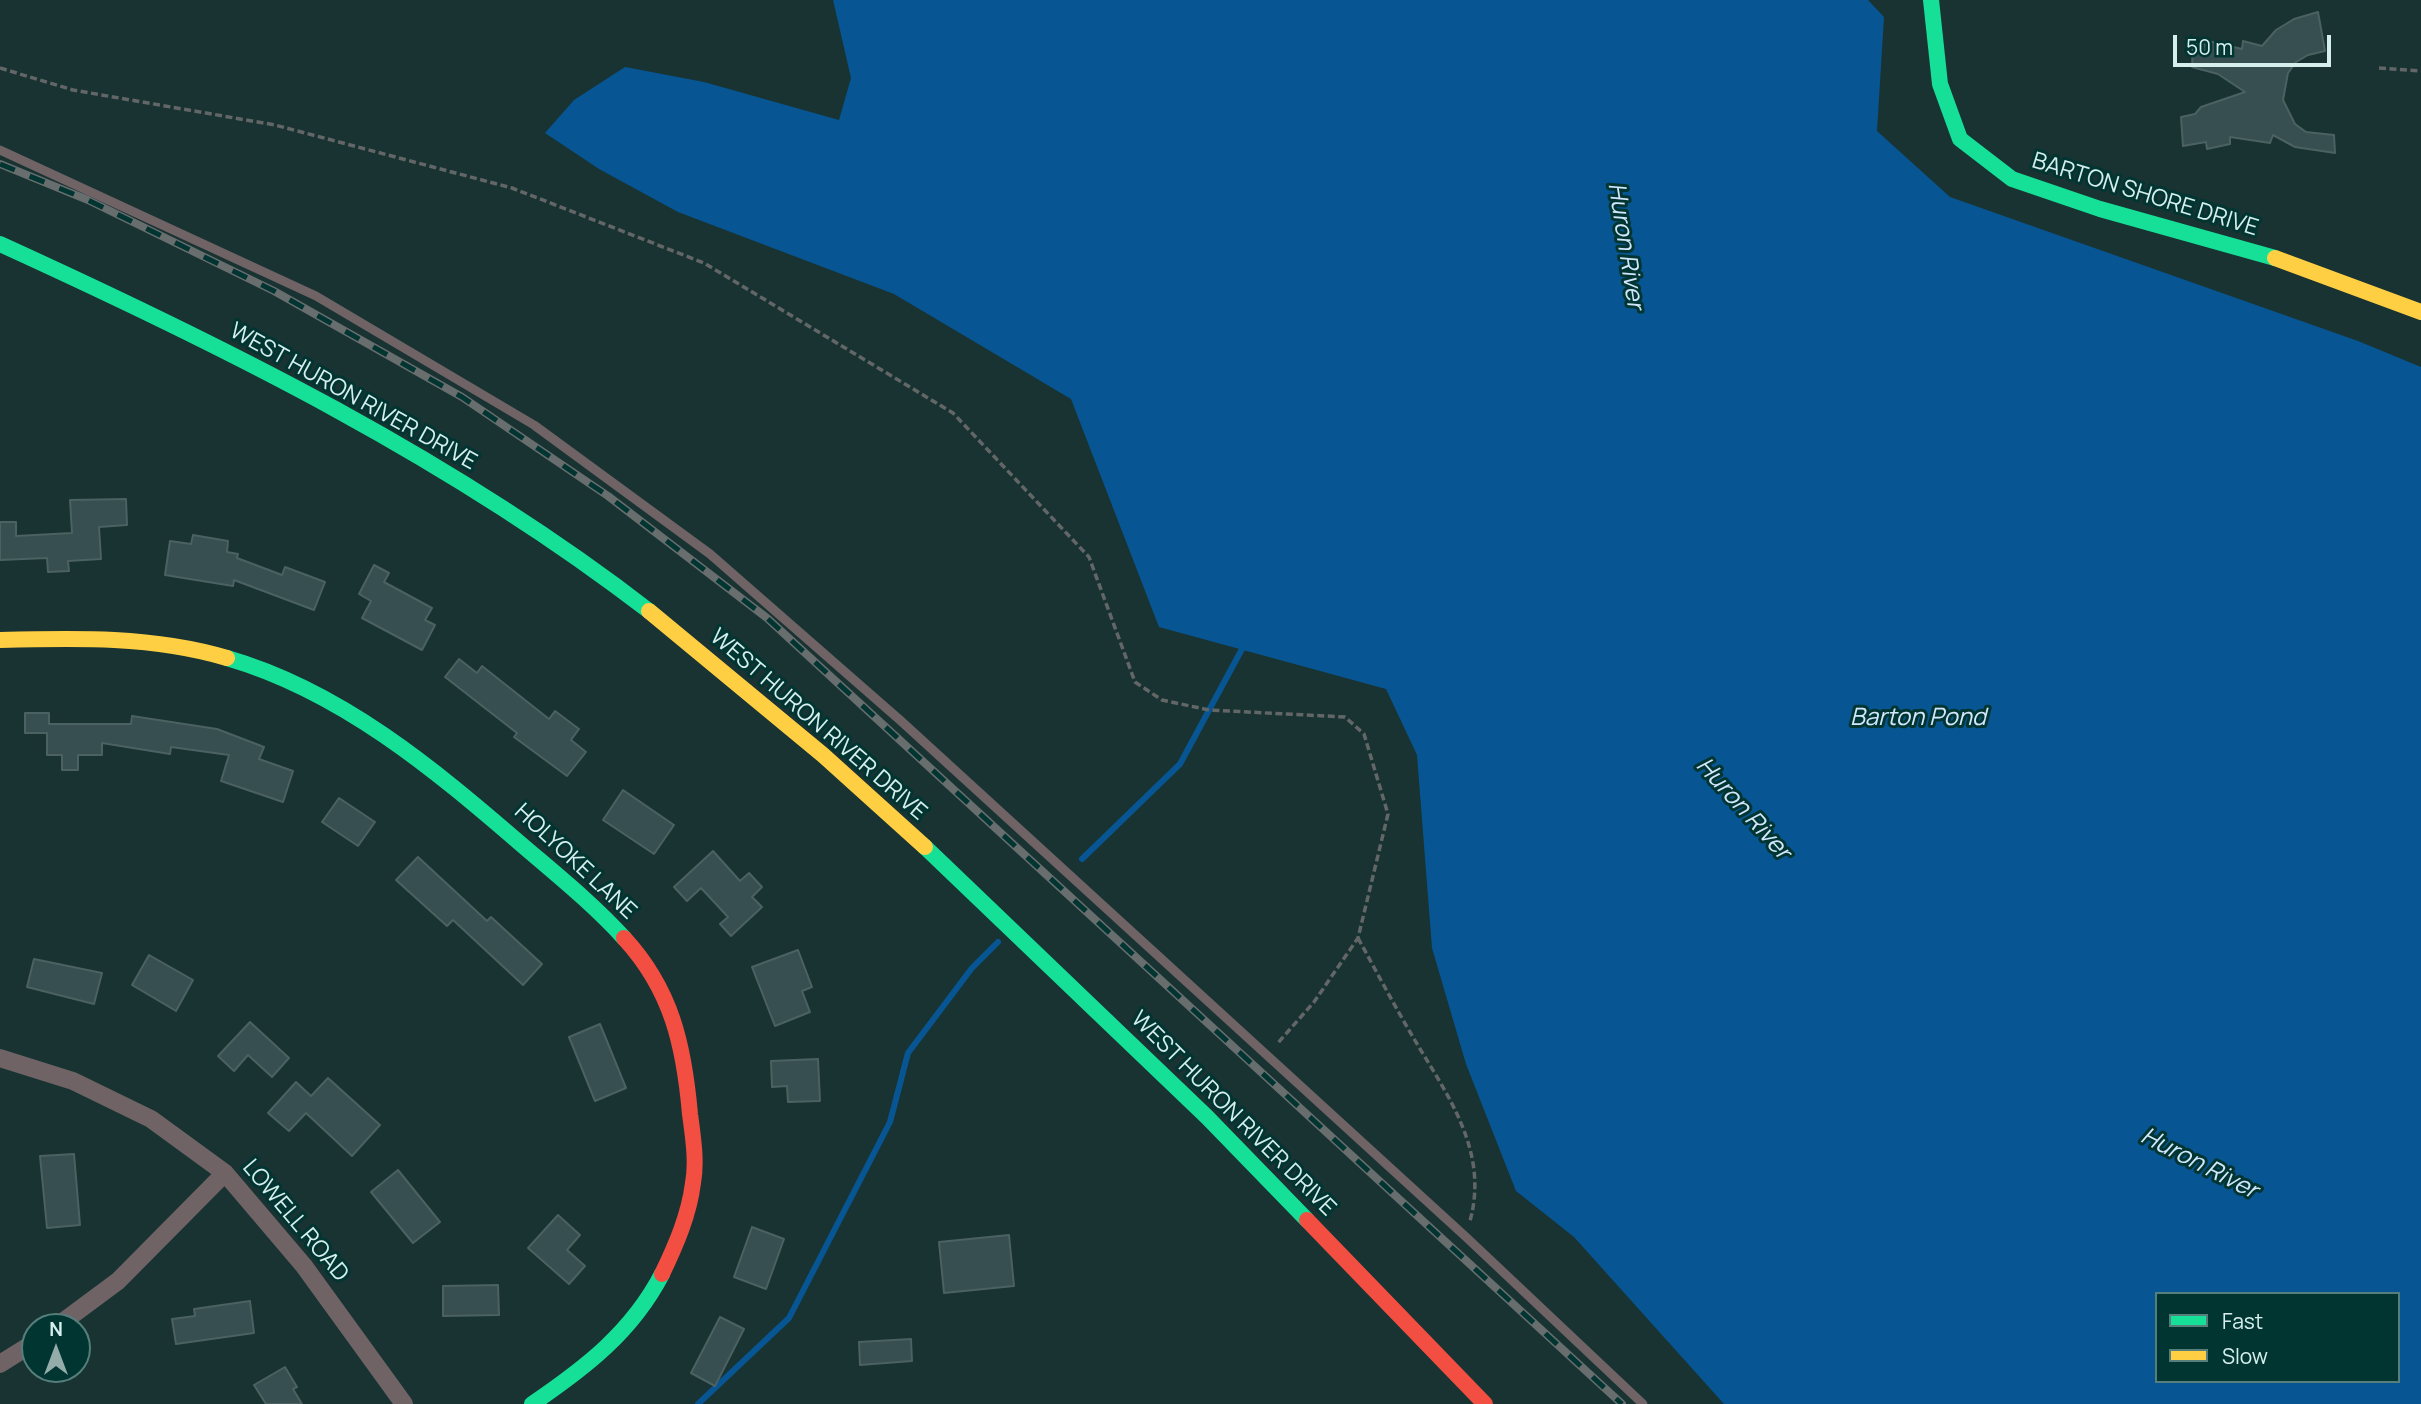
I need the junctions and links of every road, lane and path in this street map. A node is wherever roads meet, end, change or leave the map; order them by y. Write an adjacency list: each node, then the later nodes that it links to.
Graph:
1 (1931, 0): 7 (street, BARTON SHORE DRIVE)
2 (0, 68): 9 (path)
3 (2379, 68): 4 (path)
4 (2421, 71)
5 (0, 150): 10 (lane)
6 (0, 244): 19 (street, WEST HURON RIVER DRIVE)
7 (2421, 312)
8 (0, 640): 18 (street, HOLYOKE LANE)
9 (1358, 938): 10 (path); 13 (path)
10 (1268, 1056): 13 (lane)
11 (0, 1058): 12 (street, LOWELL ROAD)
12 (225, 1173): 14 (street); 17 (street, LOWELL ROAD)
13 (1466, 1237): 20 (lane)
14 (75, 1313)
15 (21, 1351): 16 (street)
16 (0, 1364)
17 (404, 1404)
18 (532, 1404)
19 (1485, 1404)
20 (1643, 1404)

